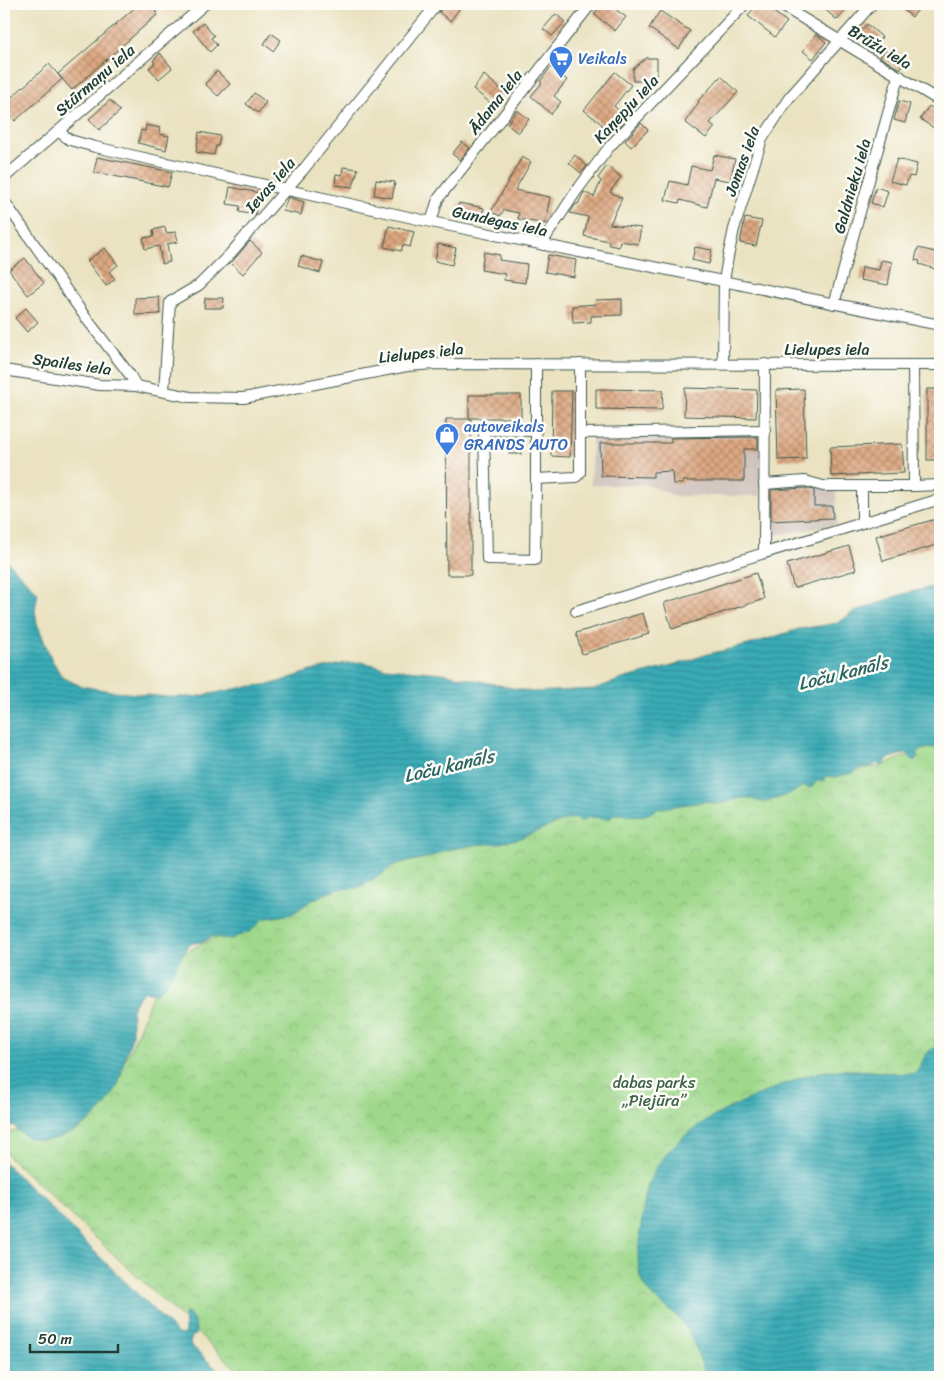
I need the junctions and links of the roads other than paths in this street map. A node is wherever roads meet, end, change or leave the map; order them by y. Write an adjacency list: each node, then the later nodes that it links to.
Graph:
1 (205, 4): 10 (street, Stūrmaņu iela)
2 (436, 4): 12 (street, Ievas iela)
3 (591, 4): 14 (street, Ādama iela)
4 (745, 4): 15 (street, Kaņepju iela)
5 (779, 4): 7 (street, Brūžu iela)
6 (872, 4): 7 (street, Jomas iela)
7 (840, 41): 8 (street, Brūžu iela); 16 (street, Jomas iela)
8 (900, 76): 9 (street, Brūžu iela); 17 (street, Galdnieku iela)
9 (940, 101)
10 (59, 132): 11 (street, Stūrmaņu iela); 12 (street, Gundegas iela)
11 (4, 178)
12 (286, 190): 14 (street, Gundegas iela); 27 (street, Ievas iela)
13 (4, 201): 26 (street)
14 (430, 222): 15 (street, Gundegas iela)
15 (543, 245): 16 (street, Gundegas iela)
16 (724, 281): 17 (street, Gundegas iela); 19 (street, Jomas iela)
17 (834, 304): 18 (street, Gundegas iela)
18 (940, 325)
19 (723, 363): 21 (street, Lielupes iela); 22 (street, Lielupes iela)
20 (536, 364): 21 (street, Lielupes iela); 27 (street, Lielupes iela); 29 (street)
21 (580, 364): 30 (street)
22 (765, 364): 23 (street, Lielupes iela); 28 (street)
23 (913, 365): 24 (street, Lielupes iela); 35 (street)
24 (940, 365)
25 (4, 370): 26 (street, Spailes iela)
26 (136, 386): 27 (street, Lielupes iela)
27 (164, 391)
28 (765, 430): 30 (street); 32 (street)
29 (535, 431): 31 (street); 31 (street)
30 (580, 433): 31 (street)
31 (536, 480)
32 (764, 484): 34 (street); 38 (street)
33 (940, 485): 35 (street)
34 (862, 486): 35 (street); 37 (street)
35 (914, 486)
36 (940, 498): 37 (street)
37 (862, 522): 38 (street)
38 (764, 552): 39 (street)
39 (576, 611)

